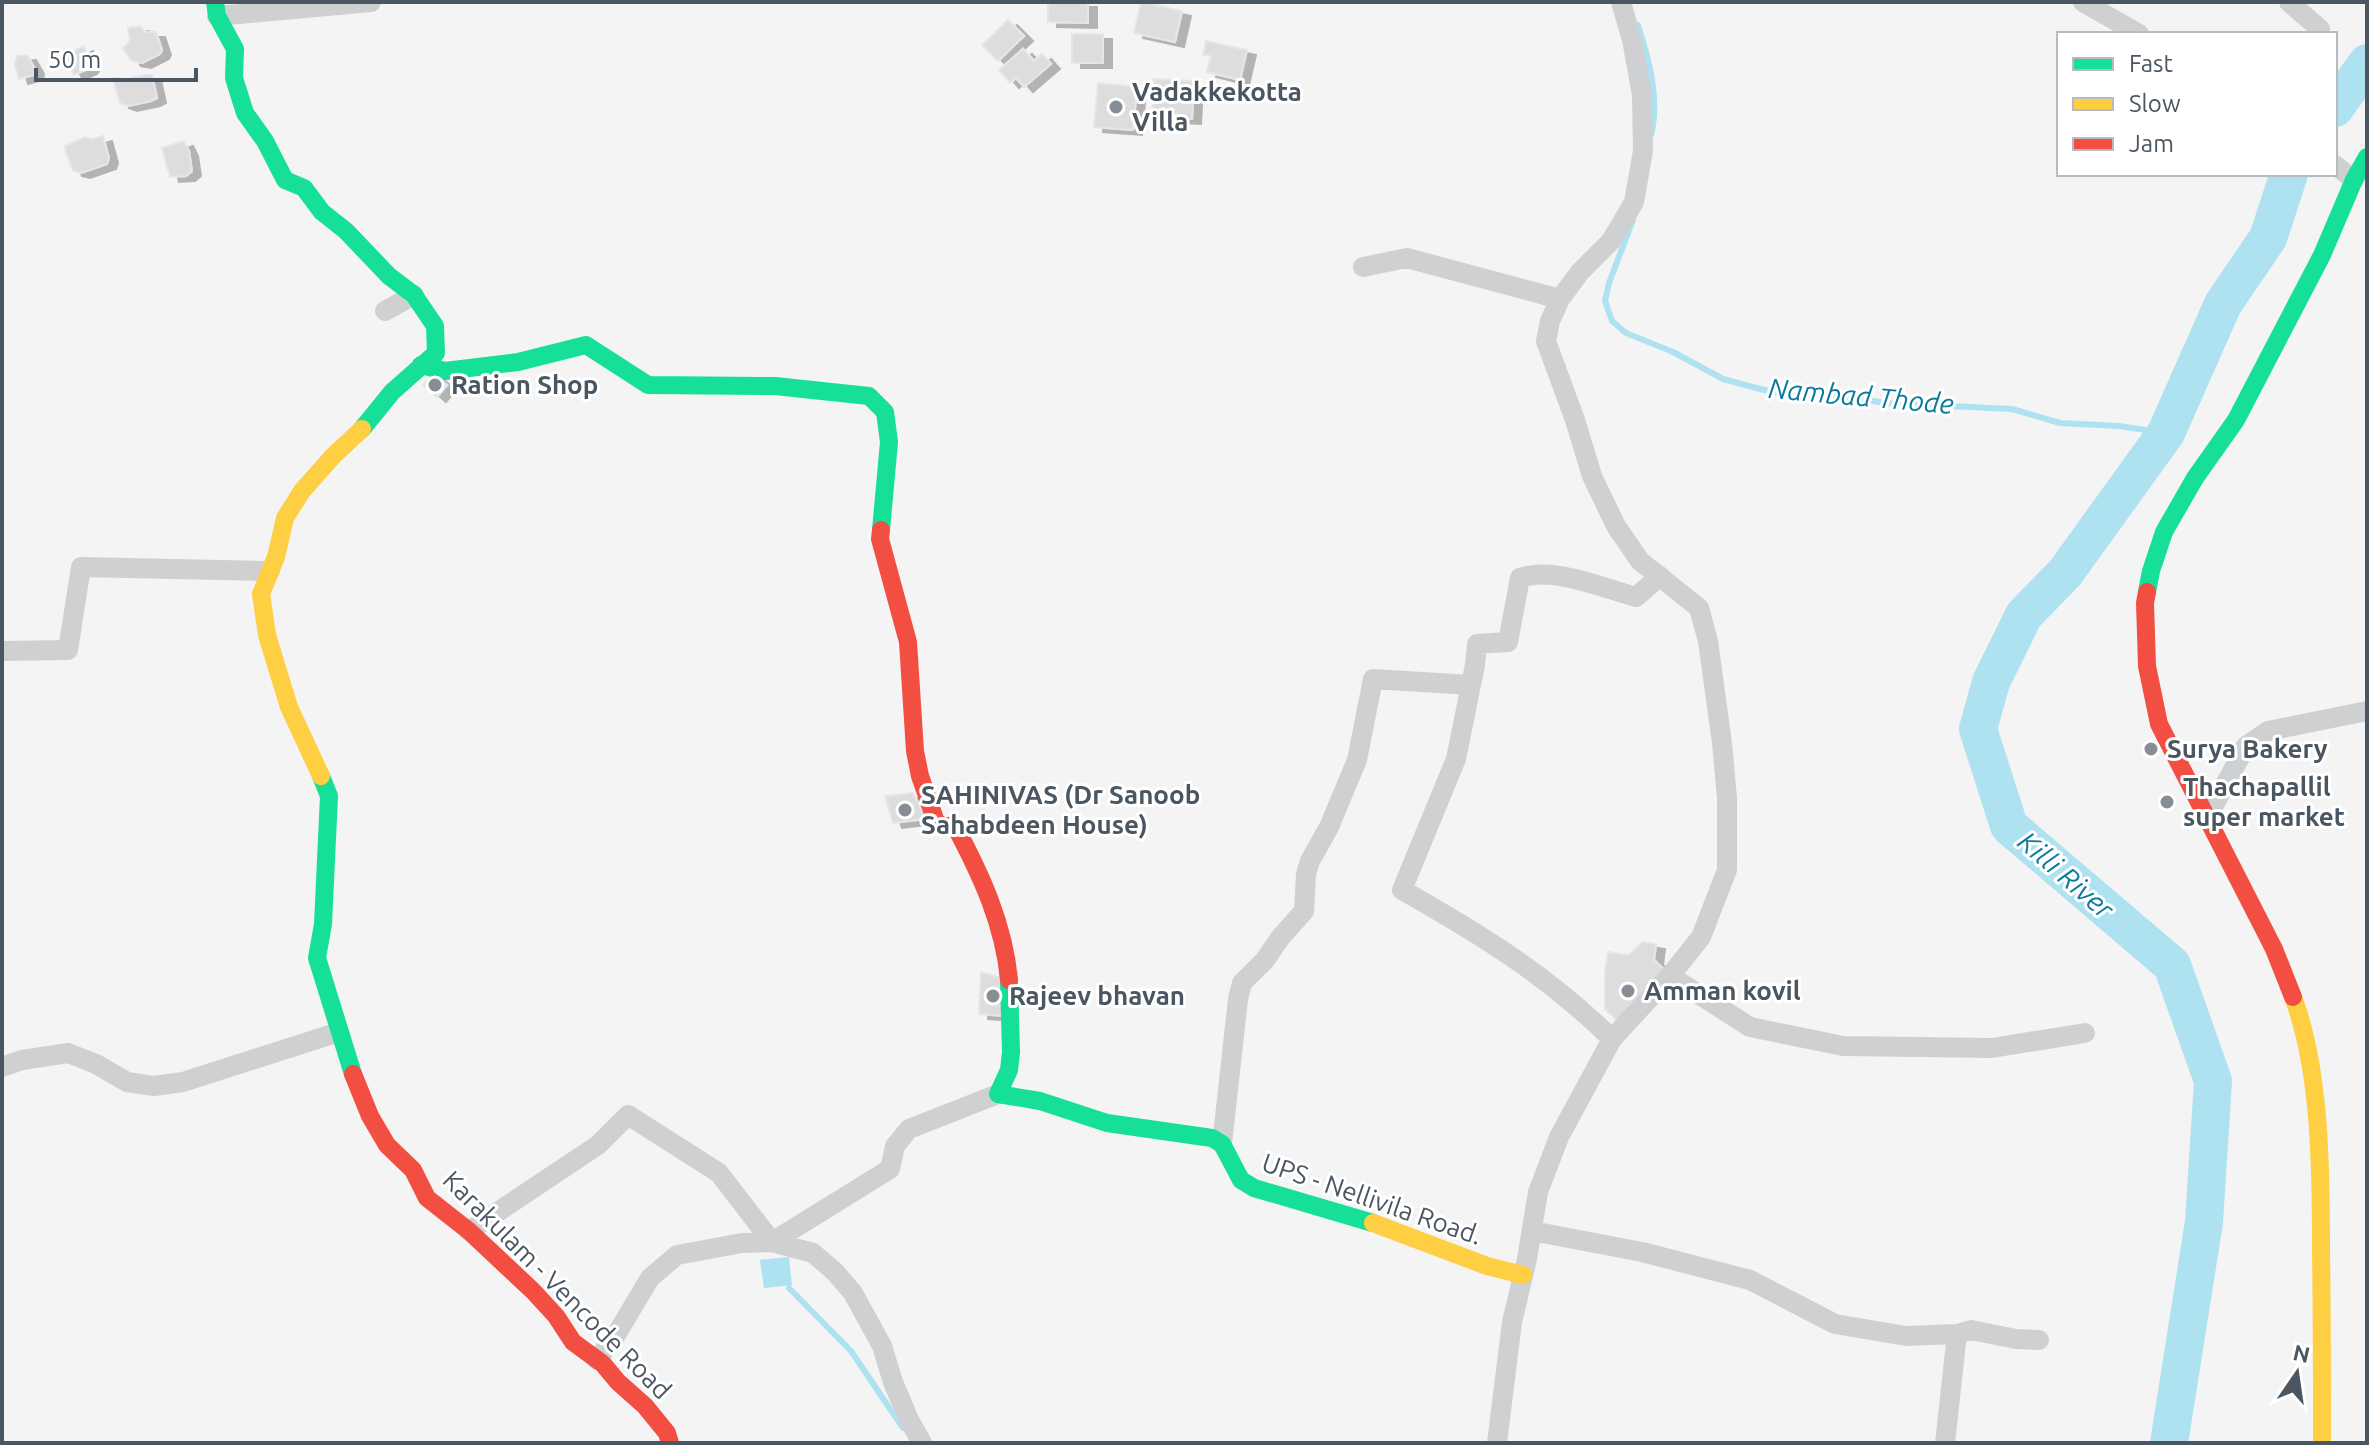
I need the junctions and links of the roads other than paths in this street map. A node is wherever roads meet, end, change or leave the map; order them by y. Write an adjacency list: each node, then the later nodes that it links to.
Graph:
1 (371, 2): 5 (street)
2 (1621, 2): 13 (street)
3 (2083, 2): 6 (street)
4 (2289, 2): 7 (street)
5 (216, 9): 12 (street, Karakulam - Vencode Road)
6 (2136, 32)
7 (2319, 32)
8 (2367, 157): 10 (street)
9 (2337, 167): 10 (street)
10 (2354, 180): 21 (street)
11 (1363, 267): 13 (street)
12 (414, 295): 14 (street); 15 (street, Karakulam - Vencode Road)
13 (1560, 299): 17 (street)
14 (385, 311)
15 (421, 365): 16 (street, Karakulam - Vencode Road); 27 (street)
16 (270, 571): 18 (street); 23 (street, Karakulam - Vencode Road)
17 (1660, 576): 19 (street); 22 (street)
18 (2, 651)
19 (1471, 685): 25 (street); 28 (street)
20 (2367, 711): 21 (street)
21 (2207, 818): 40 (street)
22 (1670, 976): 24 (street); 25 (street)
23 (339, 1032): 26 (street); 29 (street, Karakulam - Vencode Road)
24 (2085, 1033)
25 (1612, 1039): 30 (street)
26 (2, 1067)
27 (998, 1094): 28 (street); 31 (street)
28 (1222, 1144): 32 (street, UPS - Nellivila Road.)
29 (469, 1231): 31 (street); 35 (street, Karakulam - Vencode Road)
30 (1532, 1231): 32 (street); 33 (street)
31 (772, 1242): 35 (street); 37 (street)
32 (1523, 1275): 38 (street)
33 (1957, 1334): 34 (street); 39 (street)
34 (2039, 1340)
35 (597, 1360): 36 (street, Karakulam - Vencode Road)
36 (670, 1443)
37 (922, 1443)
38 (1497, 1443)
39 (1945, 1443)
40 (2322, 1443)

